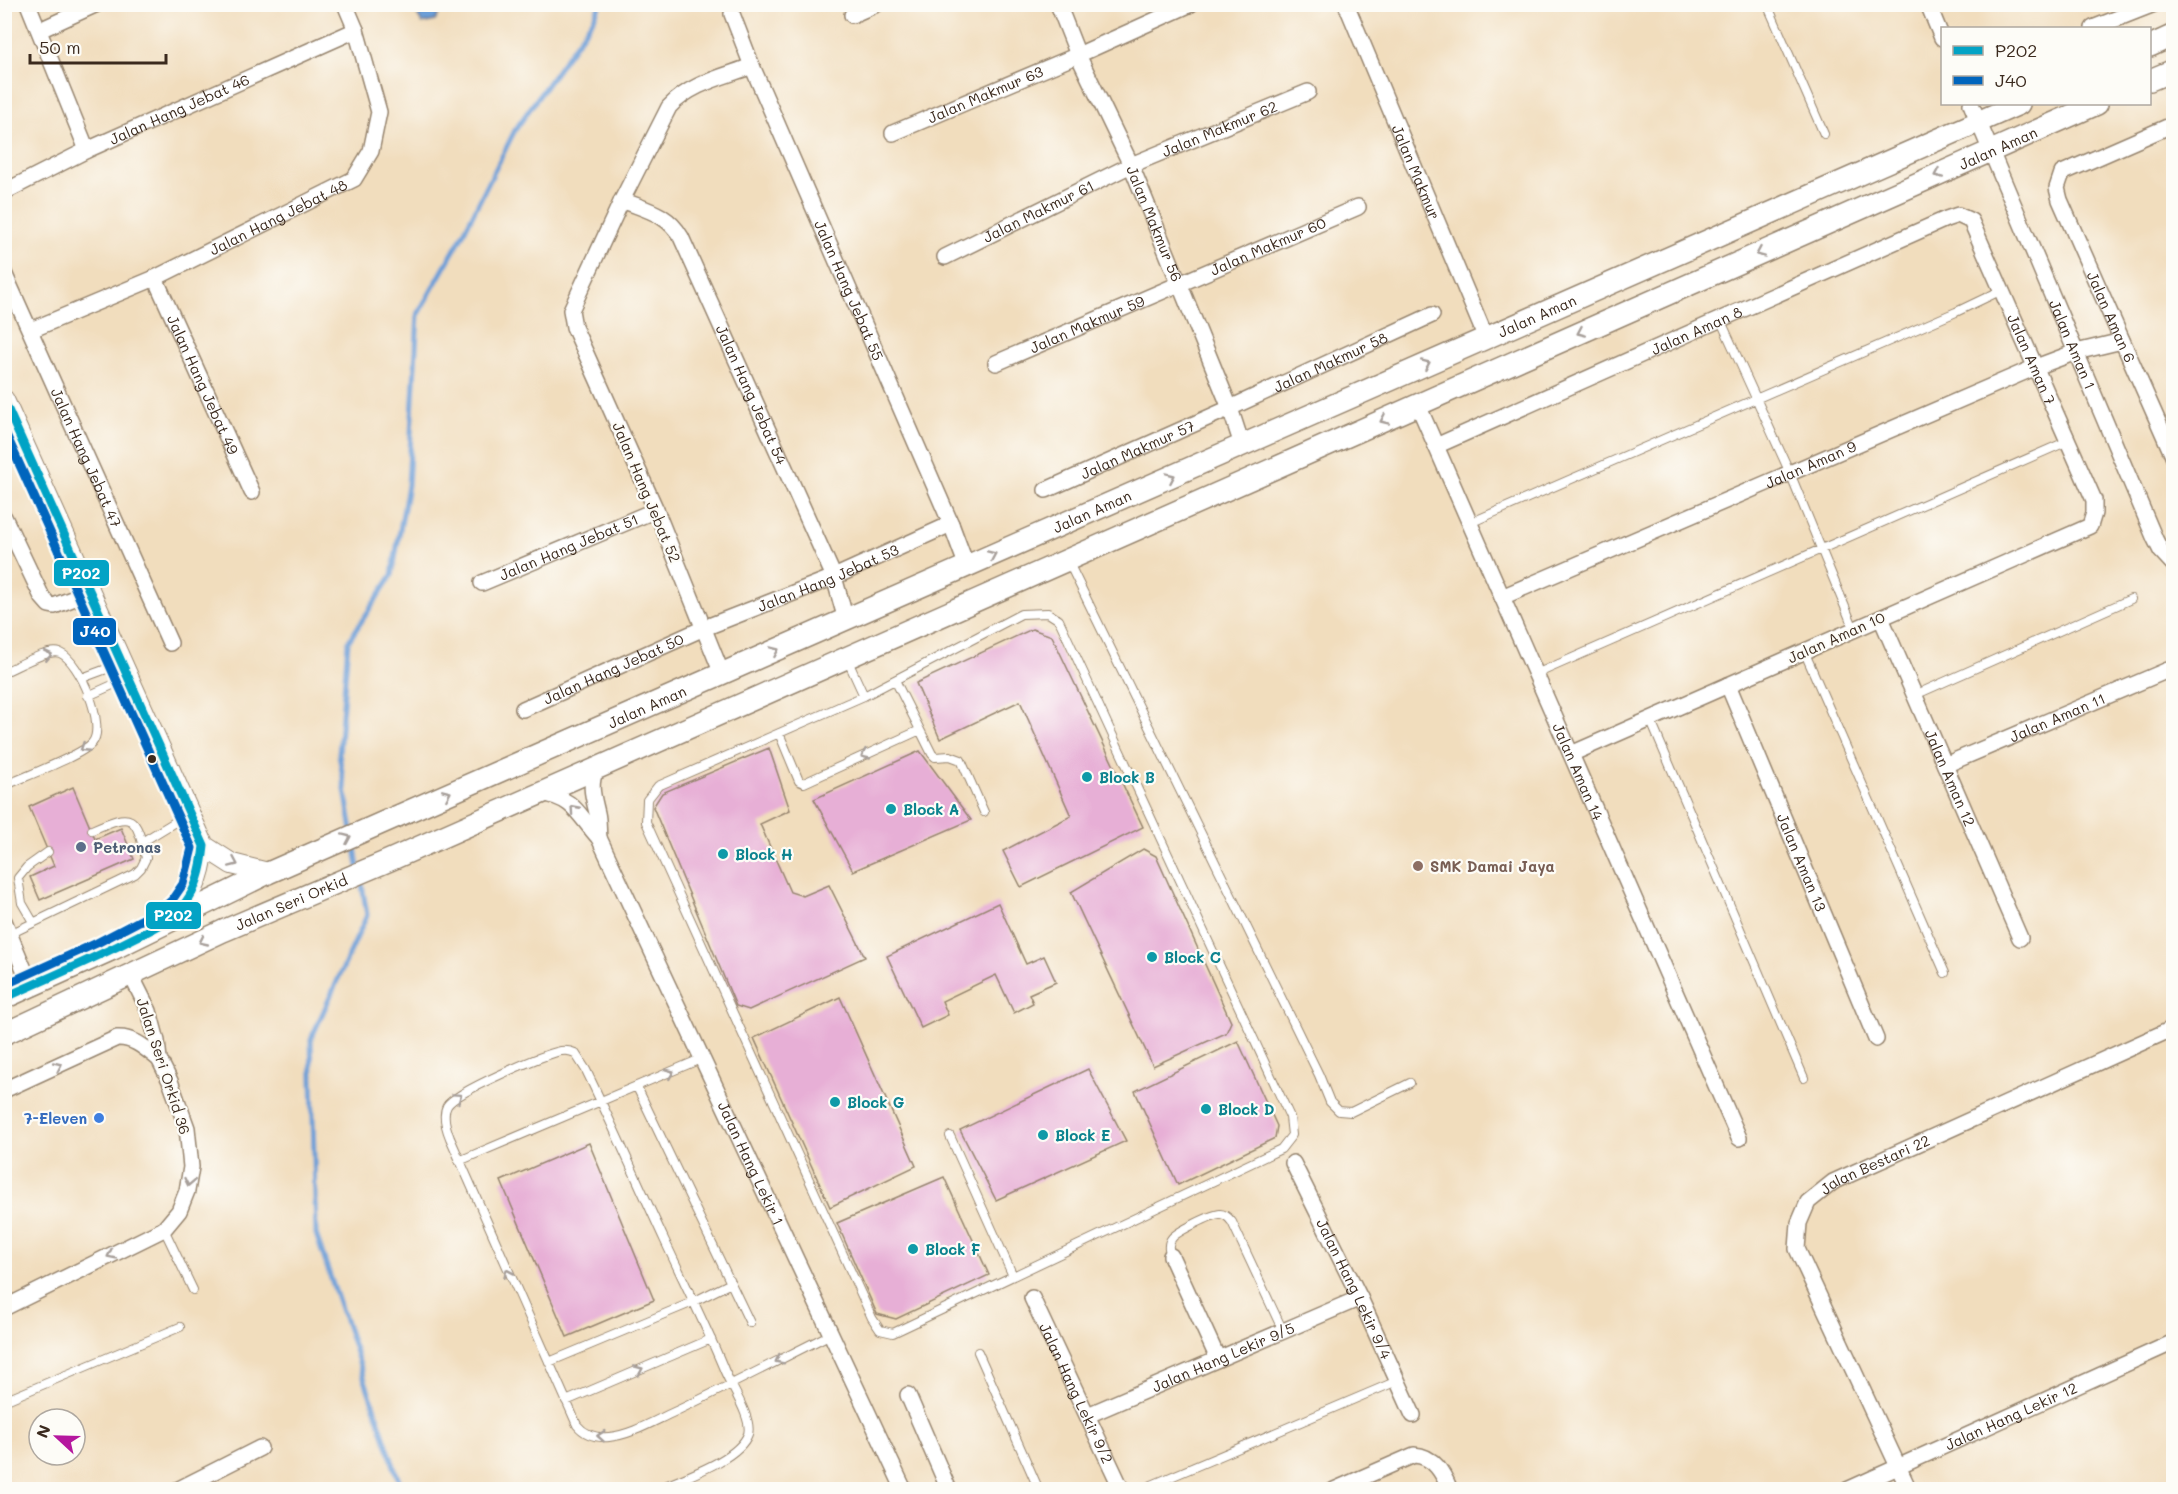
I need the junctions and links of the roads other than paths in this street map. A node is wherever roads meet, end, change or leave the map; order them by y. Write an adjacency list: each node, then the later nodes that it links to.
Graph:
1 (28, 4): 14 (street)
2 (97, 4): 14 (street)
3 (345, 4): 15 (street, Jalan Hang Jebat 48)
4 (878, 4): 12 (street)
5 (1058, 4): 19 (street, Jalan Makmur 56)
6 (1191, 4): 19 (street, Jalan Makmur 63)
7 (1346, 4): 45 (street, Jalan Makmur)
8 (1767, 4): 29 (lane)
9 (1928, 4): 17 (street)
10 (2154, 4): 13 (street)
11 (732, 14): 20 (street, Jalan Hang Jebat 55)
12 (852, 15)
13 (2096, 27)
14 (40, 30): 30 (street)
15 (356, 30): 30 (street, Jalan Hang Jebat 46); 39 (street, Jalan Hang Jebat 48)
16 (2174, 35): 18 (main road)
17 (1941, 36)
18 (2151, 46)
19 (1078, 55): 28 (street, Jalan Makmur 63); 32 (street, Jalan Makmur 56)
20 (752, 66): 34 (street); 65 (street, Jalan Hang Jebat 55)
21 (2174, 70): 22 (main road)
22 (2151, 80)
23 (1308, 92): 32 (street, Jalan Makmur 62)
24 (2014, 105): 26 (main road, Jalan Aman)
25 (2095, 105): 31 (main road, Jalan Aman)
26 (1975, 112): 31 (street, Jalan Aman 1); 45 (main road, Jalan Aman)
27 (2172, 129): 46 (street, Jalan Aman 6)
28 (893, 133)
29 (1824, 134)
30 (87, 150): 33 (street, Jalan Hang Jebat 46)
31 (1991, 150): 47 (street, Jalan Aman 1); 52 (main road, Jalan Aman, one-way to 52)
32 (1131, 165): 37 (street, Jalan Makmur 61); 40 (street, Jalan Makmur 56)
33 (4, 192)
34 (622, 200): 61 (street, Jalan Hang Jebat 52); 70 (street, Jalan Hang Jebat 54)
35 (1358, 207): 40 (street, Jalan Makmur 60)
36 (1958, 215): 41 (street, Jalan Aman 7); 43 (street, Jalan Aman 8)
37 (945, 257)
38 (4, 273): 44 (street, Jalan Hang Jebat 47)
39 (155, 278): 44 (street, Jalan Hang Jebat 48); 60 (street, Jalan Hang Jebat 49)
40 (1178, 284): 48 (street, Jalan Makmur 59); 53 (street, Jalan Makmur 56)
41 (2002, 290): 49 (street, Jalan Aman 7); 50 (lane)
42 (1432, 315): 53 (street, Jalan Makmur 58)
43 (1720, 319): 50 (lane); 56 (street, Jalan Aman 8)
44 (31, 330): 79 (street, Jalan Hang Jebat 47)
45 (1486, 338): 55 (main road, Jalan Aman, one-way to 45)
46 (2122, 341): 47 (street, Jalan Aman 9); 57 (street, Jalan Aman 6)
47 (2076, 352): 49 (street, Jalan Aman 9); 68 (street, Jalan Aman 1)
48 (996, 363)
49 (2036, 367): 54 (street, Jalan Aman 7); 58 (street, Jalan Aman 9)
50 (1756, 398): 58 (lane); 64 (lane)
51 (4, 400): 72 (street)
52 (1418, 405): 56 (street, Jalan Aman 14); 67 (main road, Jalan Aman, one-way to 67)
53 (1230, 408): 55 (street, Jalan Makmur 56); 59 (street, Jalan Makmur 57)
54 (2068, 441): 62 (street, Jalan Aman 7); 66 (lane)
55 (1242, 445): 69 (main road, Jalan Aman, one-way to 55)
56 (1436, 446): 64 (street, Jalan Aman 14)
57 (2174, 458)
58 (1790, 473): 66 (lane); 73 (street, Jalan Aman 9)
59 (1046, 490)
60 (252, 492)
61 (656, 510): 71 (street, Jalan Hang Jebat 51); 77 (street, Jalan Hang Jebat 52)
62 (2094, 513): 75 (street, Jalan Aman 10)
63 (4, 517): 72 (street)
64 (1470, 523): 73 (street, Jalan Aman 14)
65 (951, 524): 69 (street, Jalan Hang Jebat 55); 70 (street, Jalan Hang Jebat 53)
66 (1821, 548): 78 (lane); 86 (lane)
67 (1068, 560): 81 (main road, Jalan Aman); 124 (lane)
68 (2174, 565)
69 (967, 567): 76 (main road, Jalan Aman)
70 (834, 577): 76 (street, Jalan Hang Jebat 54); 77 (street, Jalan Hang Jebat 53)
71 (482, 583)
72 (90, 592): 82 (street)
73 (1502, 597): 86 (street, Jalan Aman 14)
74 (2131, 599): 90 (lane)
75 (1881, 618): 78 (street, Jalan Aman 10); 90 (street, Jalan Aman 12)
76 (846, 620): 85 (main road, Jalan Aman, one-way to 76)
77 (704, 628): 85 (street, Jalan Hang Jebat 52); 93 (street, Jalan Hang Jebat 50)
78 (1854, 629): 80 (street, Jalan Aman 10)
79 (170, 643)
80 (1804, 651): 89 (street, Jalan Aman 10); 115 (lane)
81 (847, 658): 92 (lane); 99 (main road, Jalan Aman)
82 (125, 670): 87 (lane); 91 (lane); 103 (street)
83 (2168, 670): 98 (street, Jalan Aman 11)
84 (4, 672): 87 (lane, one-way to 87)
85 (722, 674): 109 (main road, Jalan Aman, one-way to 85)
86 (1536, 674): 97 (street, Jalan Aman 14)
87 (82, 678): 91 (lane)
88 (895, 680): 92 (lane); 95 (lane); 135 (lane)
89 (1728, 685): 94 (street, Jalan Aman 10); 120 (street, Jalan Aman 13)
90 (1915, 695): 98 (street, Jalan Aman 12)
91 (88, 696): 100 (lane, one-way to 100)
92 (864, 696): 96 (lane)
93 (522, 709)
94 (1650, 719): 97 (street, Jalan Aman 10); 123 (lane)
95 (918, 731): 96 (lane, one-way to 96); 102 (lane)
96 (778, 733): 135 (lane)
97 (1570, 754): 129 (street, Jalan Aman 14)
98 (1945, 765): 113 (street, Jalan Aman 12)
99 (589, 772): 101 (main road, Jalan Seri Orkid); 105 (street, Jalan Hang Lekir 1)
100 (4, 786)
101 (541, 794): 105 (street, Jalan Hang Lekir 1, one-way to 101); 114 (main road, Jalan Seri Orkid, one-way to 114)
102 (984, 812)
103 (189, 813): 106 (lane); 107 (street)
104 (92, 830): 106 (lane)
105 (599, 838): 121 (street, Jalan Hang Lekir 1)
106 (142, 842): 111 (lane)
107 (204, 846): 109 (street, one-way to 109); 110 (street)
108 (48, 852): 111 (lane)
109 (268, 873): 110 (main road, Jalan Aman)
110 (168, 920): 116 (main road)
111 (33, 922): 112 (lane)
112 (6, 930): 116 (street)
113 (2020, 938)
114 (130, 973): 119 (main road, Jalan Seri Orkid); 122 (street, Jalan Seri Orkid 36)
115 (1946, 973)
116 (31, 986): 117 (main road)
117 (4, 998)
118 (2174, 1028): 160 (street, Jalan Bestari 22)
119 (4, 1034)
120 (1876, 1039)
121 (703, 1058): 125 (lane, one-way to 121); 146 (street, Jalan Hang Lekir 1)
122 (159, 1059): 126 (street, one-way to 122); 132 (street, Jalan Seri Orkid 36, one-way to 132)
123 (1804, 1078)
124 (1410, 1083)
125 (637, 1087): 127 (lane); 136 (lane)
126 (4, 1090)
127 (601, 1101): 130 (lane); 130 (lane, one-way to 127); 141 (lane)
128 (950, 1136): 135 (lane)
129 (1739, 1138)
130 (459, 1161): 151 (lane, one-way to 130)
131 (1293, 1163): 140 (street, Jalan Hang Lekir 9/4)
132 (164, 1229): 134 (street, Jalan Seri Orkid 36, one-way to 134); 137 (lane)
133 (1171, 1256): 145 (lane); 150 (street)
134 (69, 1275): 138 (street, Jalan Seri Orkid 36); 142 (street, Jalan Seri Orkid 36)
135 (1013, 1276)
136 (731, 1283): 141 (lane); 143 (lane)
137 (193, 1290)
138 (4, 1295)
139 (1032, 1298): 157 (street, Jalan Hang Lekir 9/2)
140 (1360, 1298): 145 (street, Jalan Hang Lekir 9/5); 152 (street, Jalan Hang Lekir 9/4)
141 (693, 1302): 147 (lane); 151 (lane)
142 (4, 1308)
143 (750, 1323)
144 (180, 1327): 155 (lane)
145 (1283, 1331): 150 (street, Jalan Hang Lekir 9/5)
146 (831, 1334): 153 (lane, one-way to 153); 163 (street, Jalan Hang Lekir 1)
147 (711, 1339): 153 (lane); 156 (lane, one-way to 147)
148 (2174, 1342): 160 (street, Jalan Hang Lekir 12)
149 (978, 1352): 165 (lane)
150 (1218, 1359): 157 (street, Jalan Hang Lekir 9/5)
151 (549, 1362): 156 (lane)
152 (1397, 1381): 158 (street, Jalan Hang Lekir 9/4); 167 (lane)
153 (730, 1385): 156 (lane, one-way to 156); 162 (lane)
154 (908, 1395): 164 (street)
155 (4, 1401)
156 (566, 1401)
157 (1088, 1415): 166 (street, Jalan Hang Lekir 9/2)
158 (1413, 1415)
159 (260, 1448): 161 (street)
160 (1899, 1466): 170 (street, Jalan Hang Lekir 12); 171 (street, Jalan Bestari 22)
161 (177, 1490)
162 (656, 1490)
163 (904, 1490)
164 (949, 1490)
165 (1039, 1490)
166 (1122, 1490)
167 (1140, 1490)
168 (1334, 1490): 169 (street)
169 (1450, 1490)
170 (1847, 1490)
171 (1909, 1490)

